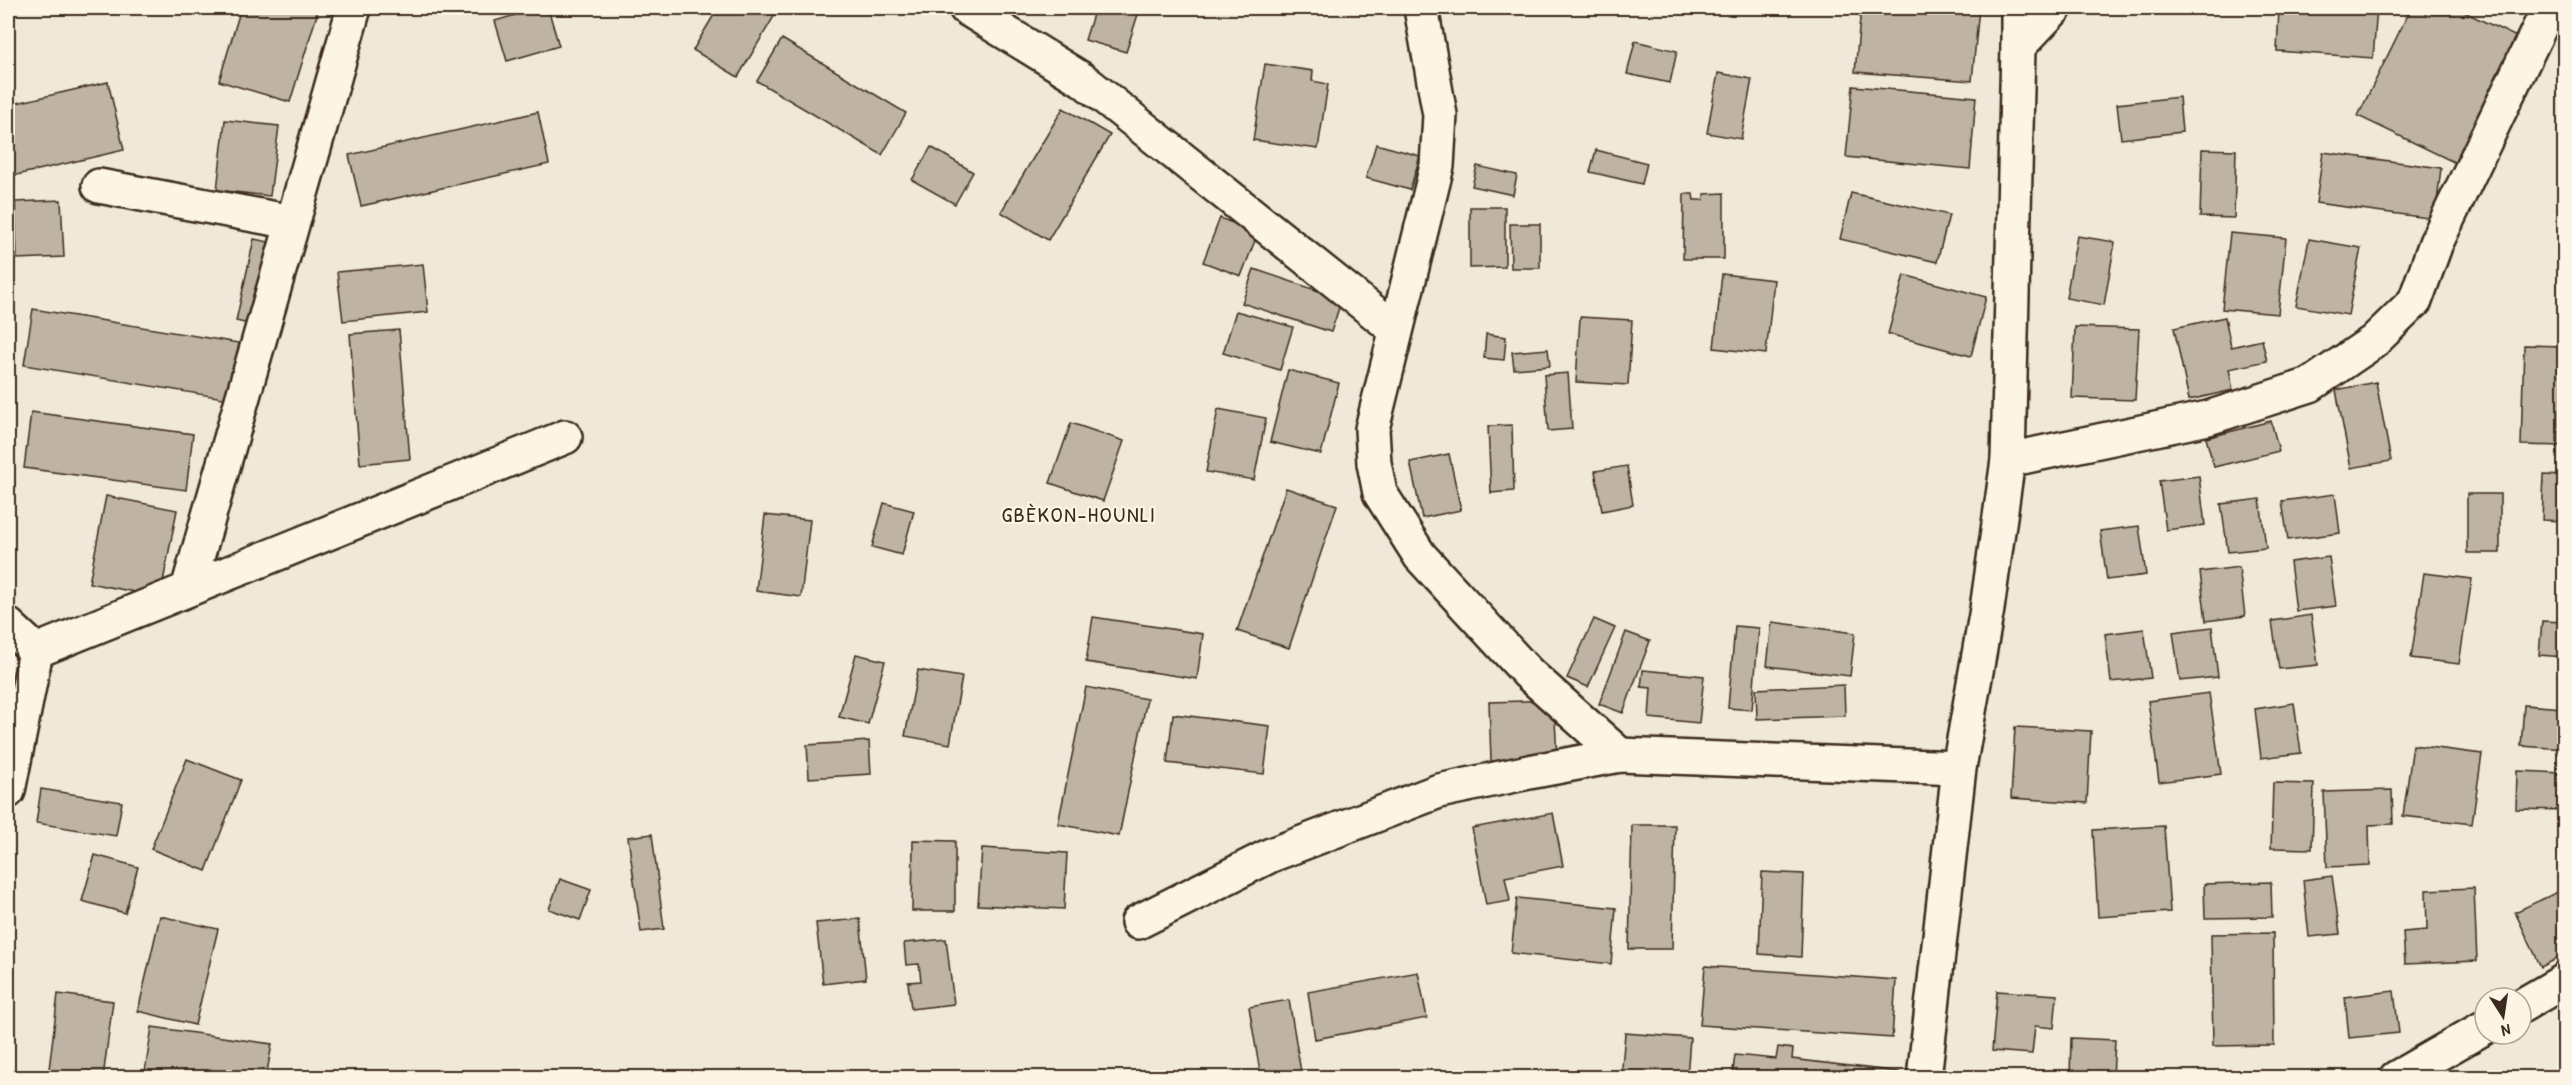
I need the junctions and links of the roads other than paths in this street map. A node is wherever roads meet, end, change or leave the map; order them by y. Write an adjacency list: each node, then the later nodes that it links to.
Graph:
1 (354, 8): 9 (street)
2 (966, 8): 10 (street)
3 (1421, 8): 10 (street)
4 (2018, 8): 7 (street)
5 (2055, 8): 7 (street)
6 (2548, 8): 12 (street)
7 (2018, 47): 12 (street)
8 (99, 186): 9 (street)
9 (292, 222): 13 (street)
10 (1395, 329): 16 (street)
11 (565, 437): 13 (street)
12 (2008, 460): 17 (street)
13 (188, 589): 15 (street)
14 (8, 625): 15 (street)
15 (36, 651): 18 (street)
16 (1620, 755): 17 (street); 19 (street)
17 (1959, 768): 23 (street)
18 (8, 791)
19 (1138, 922)
20 (2565, 981): 21 (street)
21 (2533, 999)
22 (2473, 1034): 24 (street)
23 (1924, 1077)
24 (2396, 1077)

